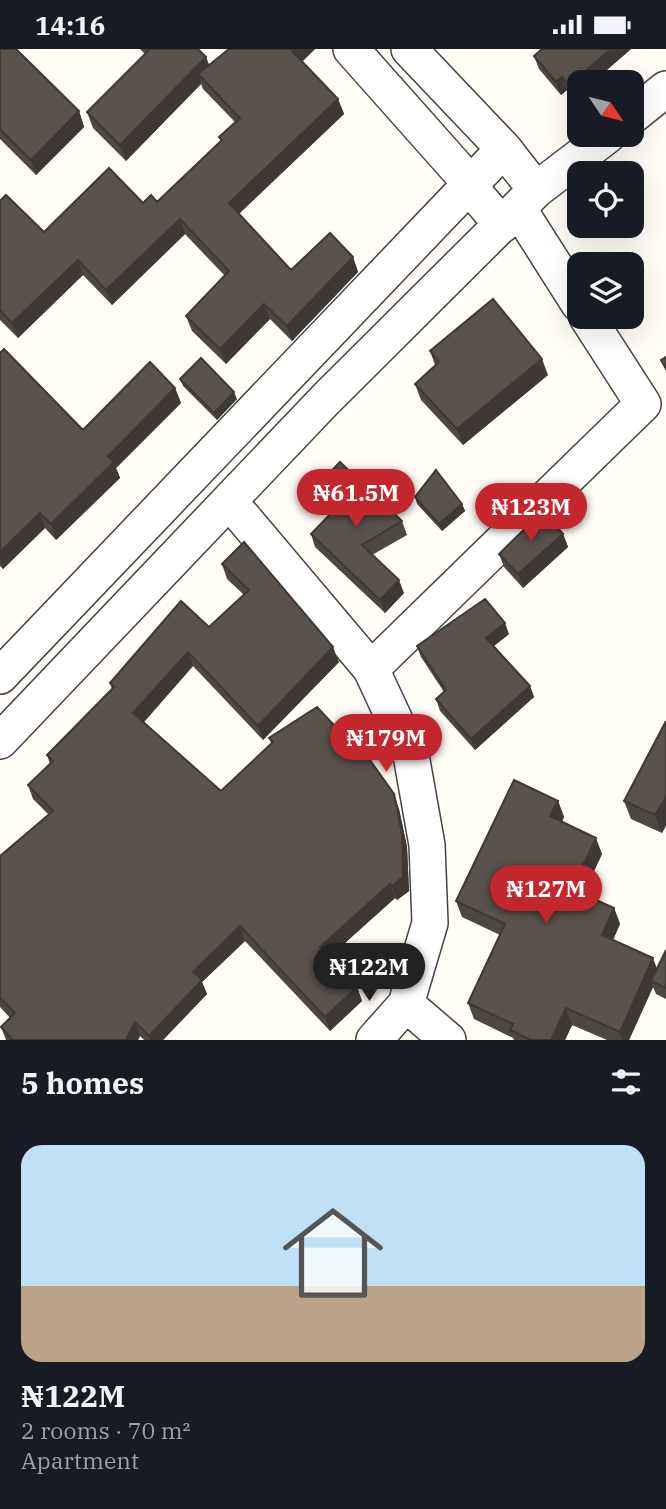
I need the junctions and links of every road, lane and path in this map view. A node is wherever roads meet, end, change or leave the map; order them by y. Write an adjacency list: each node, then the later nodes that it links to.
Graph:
1 (351, 49): 7 (street)
2 (410, 49): 6 (street)
3 (666, 89): 4 (street)
4 (644, 106)
5 (593, 147): 8 (street)
6 (504, 149): 7 (street); 8 (street)
7 (468, 185): 8 (street); 14 (street)
8 (519, 208): 9 (street); 12 (street)
9 (567, 285)
10 (596, 329): 11 (street)
11 (654, 410): 13 (street)
12 (230, 502): 13 (street); 15 (street)
13 (372, 669): 16 (street)
14 (0, 676)
15 (0, 741)
16 (406, 1004): 17 (street); 18 (street)
17 (374, 1040)
18 (448, 1040)

